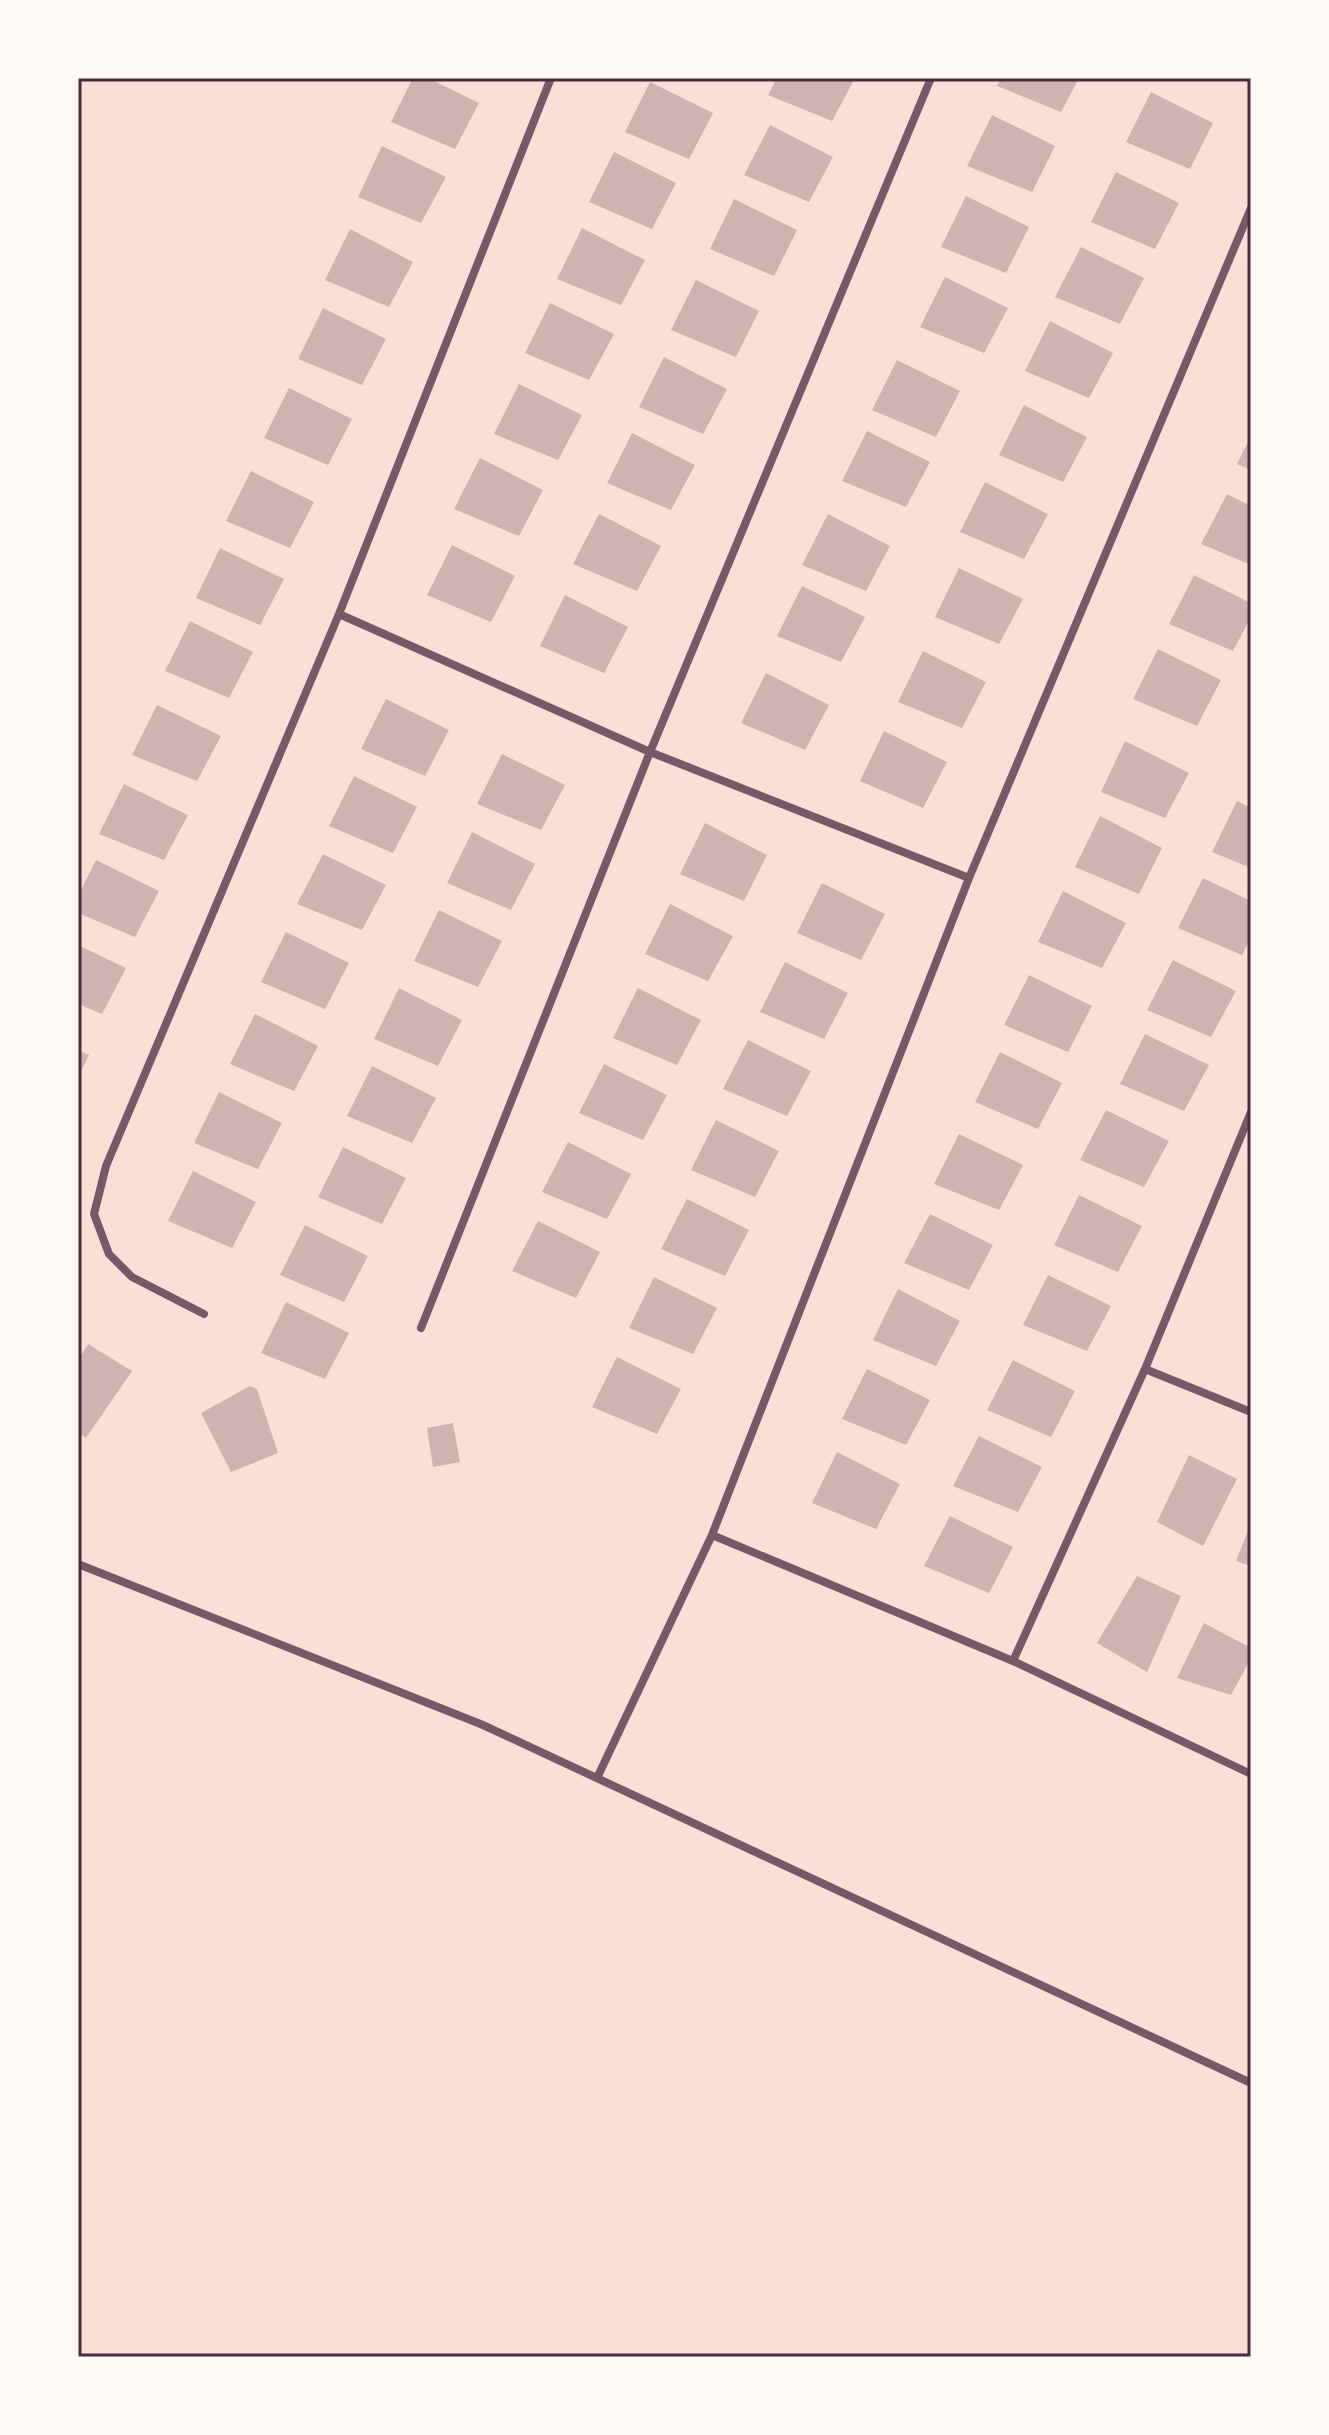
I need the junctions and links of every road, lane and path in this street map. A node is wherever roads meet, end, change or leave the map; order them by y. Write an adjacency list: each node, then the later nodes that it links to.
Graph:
1 (551, 78): 4 (street)
2 (931, 78): 5 (street)
3 (1251, 208): 6 (street)
4 (339, 614): 5 (street); 8 (street)
5 (650, 752): 6 (street); 9 (street)
6 (969, 878): 12 (street)
7 (1251, 1112): 10 (street)
8 (204, 1314)
9 (421, 1328)
10 (1145, 1369): 11 (street); 14 (street)
11 (1251, 1412)
12 (712, 1535): 14 (street); 16 (street)
13 (78, 1564): 16 (street)
14 (1013, 1661): 15 (street)
15 (1251, 1774)
16 (597, 1778): 17 (street)
17 (1251, 2083)

